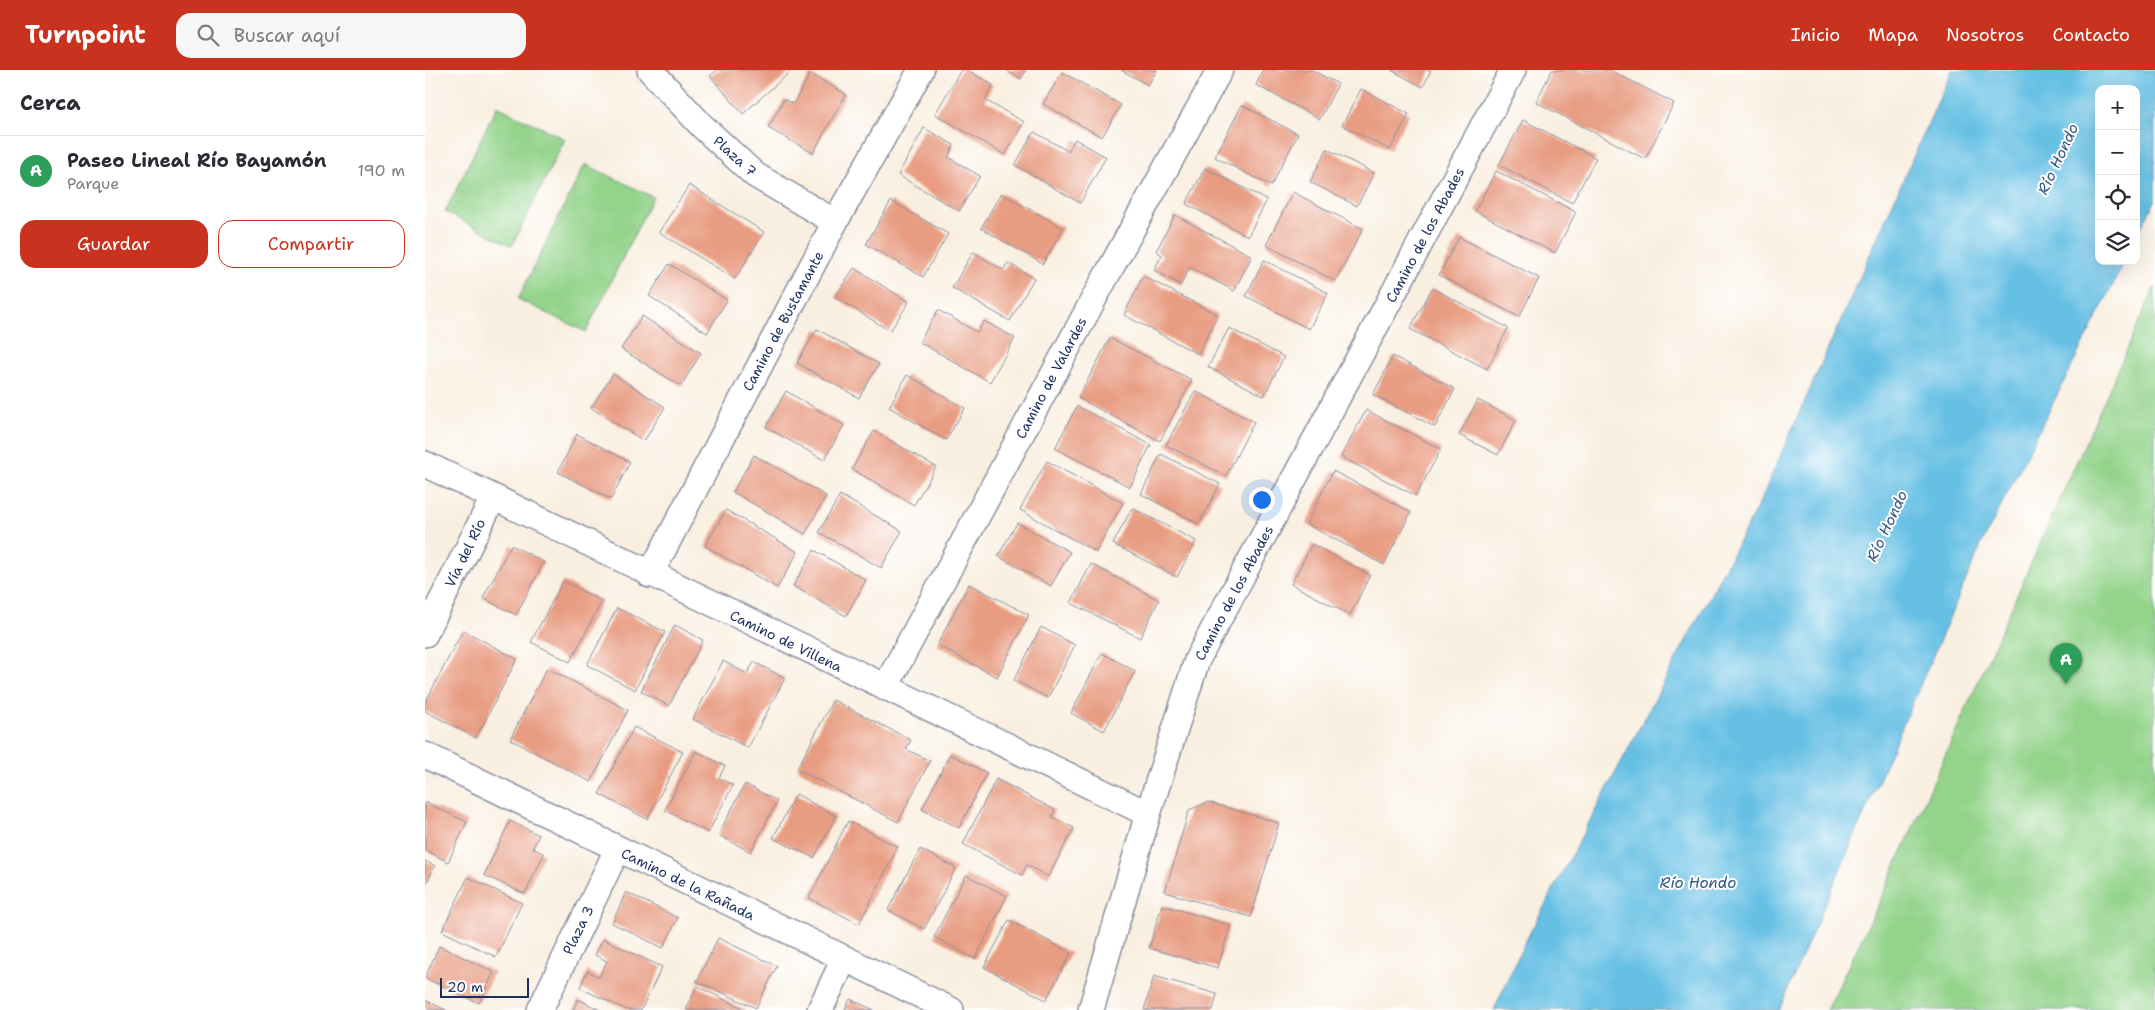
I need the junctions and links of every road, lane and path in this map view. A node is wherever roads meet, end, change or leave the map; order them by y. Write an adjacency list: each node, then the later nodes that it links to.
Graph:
1 (650, 70): 5 (street, Plaza 7)
2 (921, 70): 5 (street, Camino de Bustamante)
3 (1220, 70): 10 (street, Camino de Valardes)
4 (1513, 70): 12 (street, Camino de los Abades)
5 (835, 222): 8 (street, Camino de Bustamante)
6 (425, 464): 7 (street, Camino de Villena)
7 (493, 498): 8 (street, Camino de Villena); 9 (street, Vía del Río)
8 (650, 575): 10 (street, Camino de Villena)
9 (425, 634)
10 (885, 688): 12 (street, Camino de Villena)
11 (425, 755): 13 (street, Camino de la Rañada)
12 (1148, 814): 18 (street, Camino de los Abades)
13 (617, 850): 14 (street, Camino de la Rañada); 15 (street, Plaza 3)
14 (844, 959): 16 (street); 17 (street, Camino de la Rañada)
15 (540, 1010)
16 (820, 1010)
17 (951, 1010)
18 (1091, 1010)

